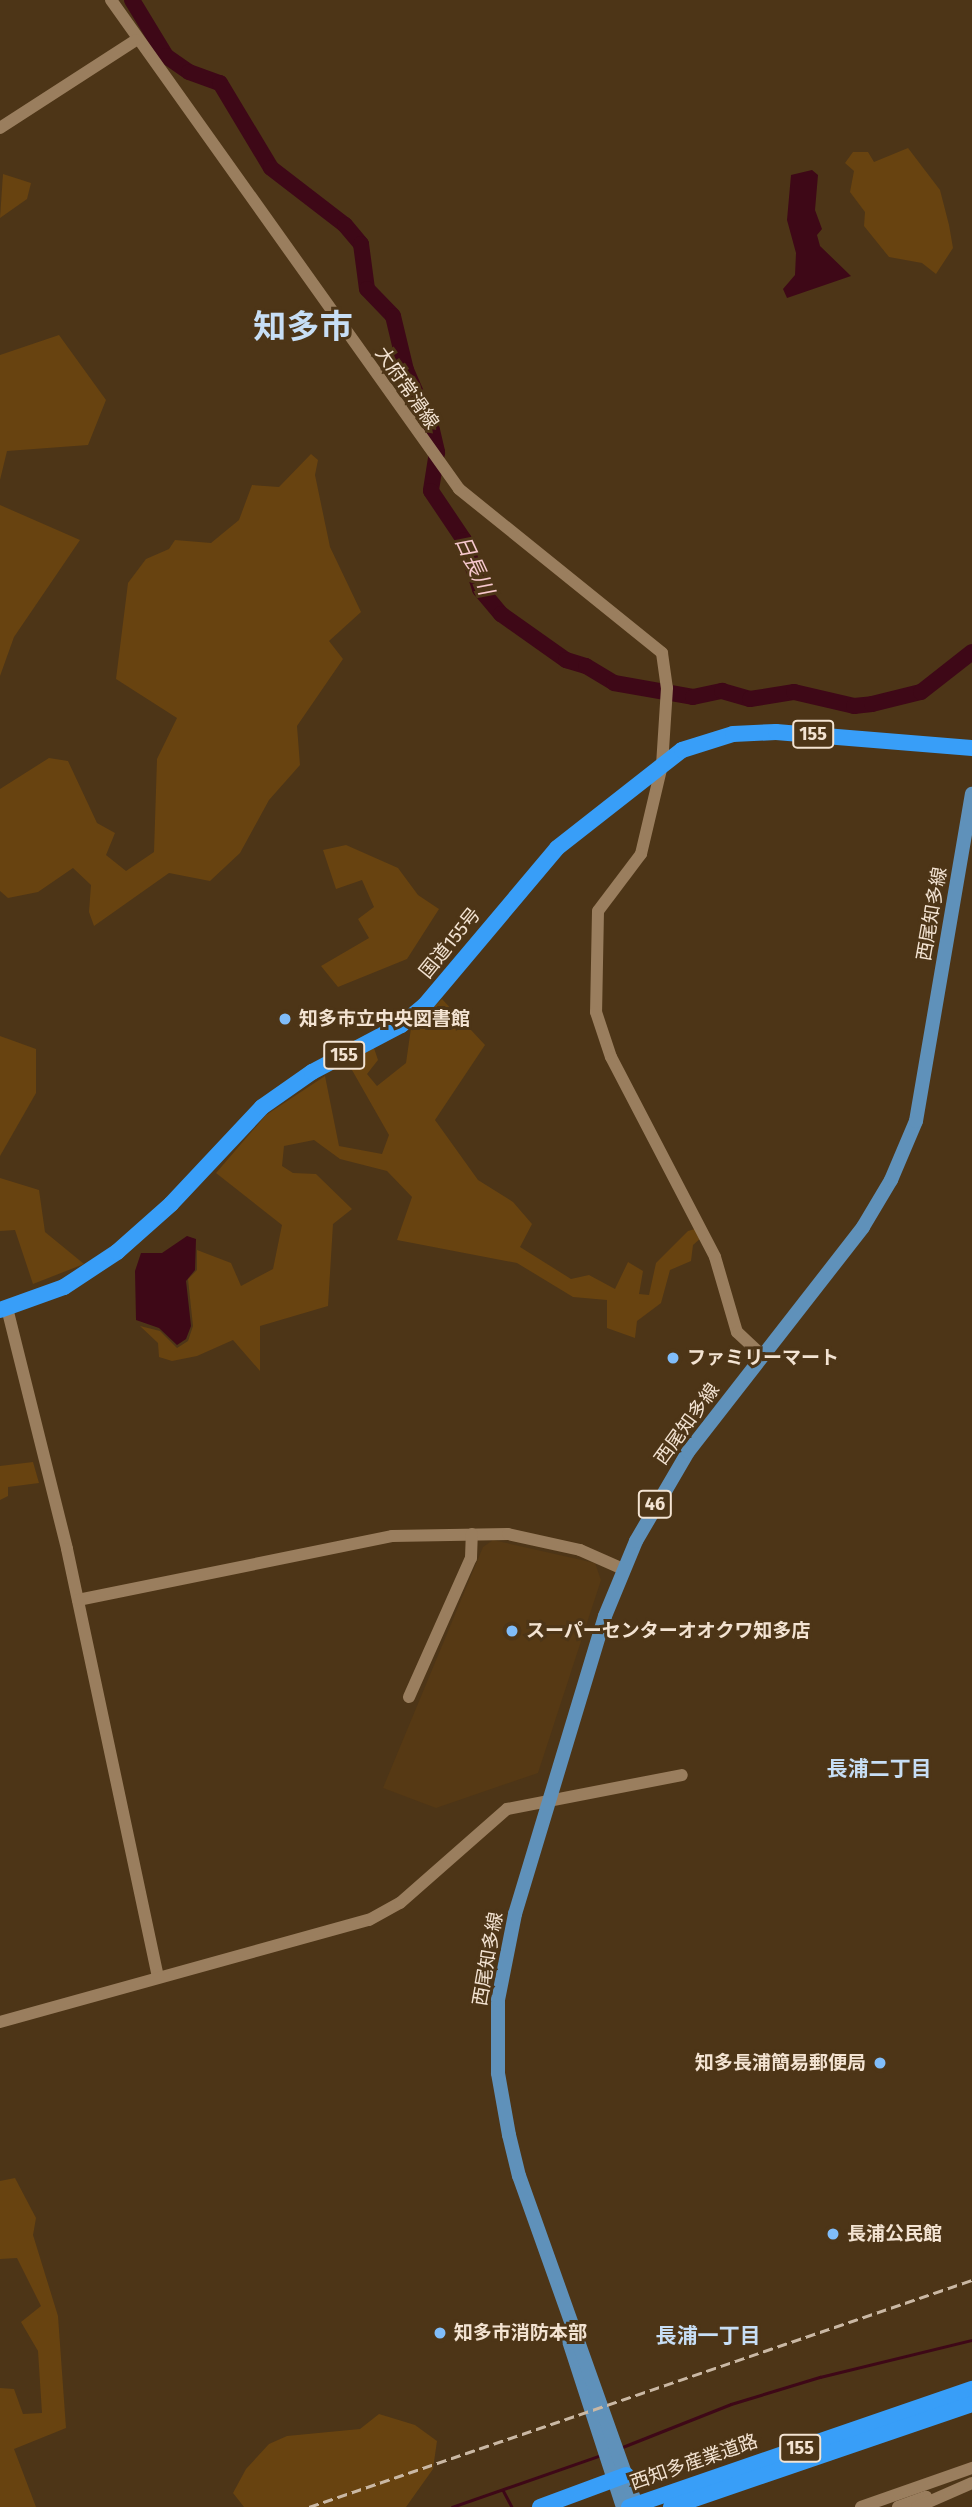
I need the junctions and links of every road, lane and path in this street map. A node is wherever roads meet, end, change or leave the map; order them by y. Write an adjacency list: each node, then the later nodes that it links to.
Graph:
1 (111, 0): 2 (street, 大府常滑線)
2 (136, 40): 3 (street); 5 (street, 大府常滑線)
3 (0, 128)
4 (972, 748): 5 (highway, 国道155号 / 155)
5 (662, 765): 7 (highway, 国道155号 / 155); 8 (street, 大府常滑線)
6 (972, 794): 8 (main road, 西尾知多線 / 46)
7 (3, 1309): 11 (street)
8 (763, 1356): 10 (main road, 西尾知多線 / 46)
9 (472, 1534): 10 (street); 11 (street); 12 (street)
10 (623, 1569): 14 (main road, 西尾知多線 / 46)
11 (78, 1600): 15 (street)
12 (409, 1697)
13 (682, 1775): 14 (street)
14 (549, 1800): 15 (street); 20 (main road, 西尾知多線 / 46)
15 (158, 1976): 16 (street)
16 (0, 2022)
17 (972, 2389): 24 (highway, 西知多産業道路 / 155)
18 (972, 2404): 27 (highway, 西知多産業道路 / 155)
19 (972, 2468): 21 (street)
20 (618, 2470): 24 (main road, 46); 25 (highway)
21 (933, 2482): 28 (street); 29 (street)
22 (972, 2483): 23 (street)
23 (943, 2493): 30 (street); 31 (street)
24 (626, 2500): 26 (main road, 46)
25 (540, 2507)
26 (636, 2507)
27 (671, 2507)
28 (860, 2507)
29 (884, 2507)
30 (898, 2507)
31 (918, 2507)

